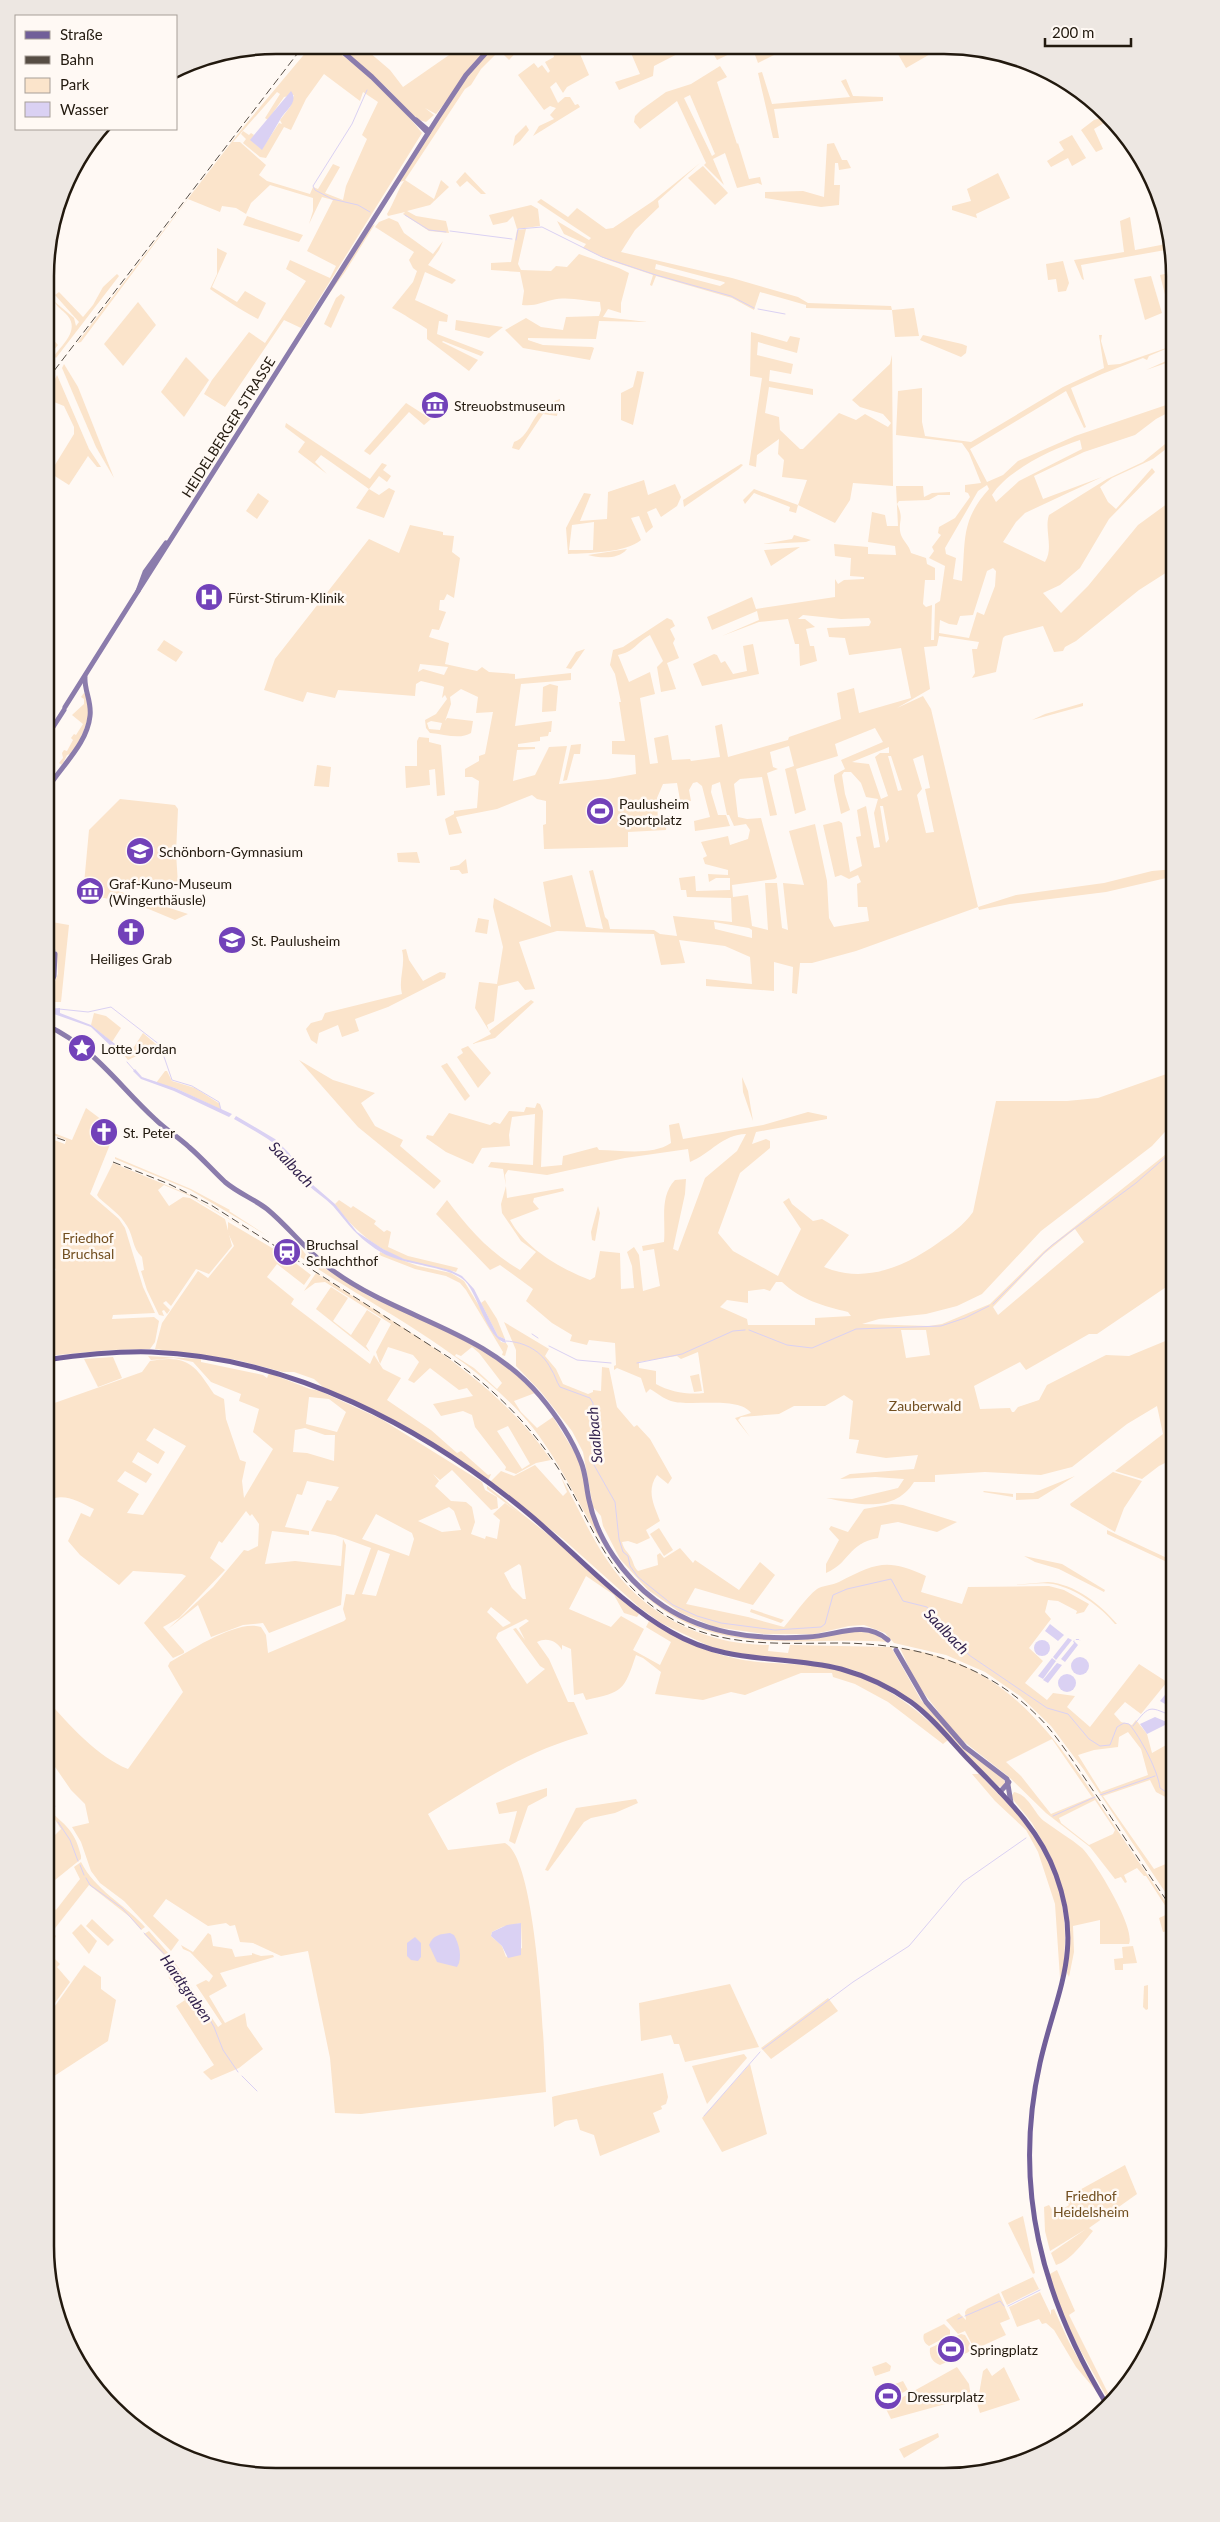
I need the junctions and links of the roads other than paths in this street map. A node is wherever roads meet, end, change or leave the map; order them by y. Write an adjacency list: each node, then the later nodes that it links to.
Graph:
1 (343, 54): 4 (main road)
2 (346, 54): 4 (main road)
3 (485, 54): 6 (main road, HEIDELBERGER STRASSE)
4 (354, 61): 5 (main road)
5 (414, 118): 7 (main road); 8 (main road)
6 (437, 119): 7 (main road); 8 (main road, HEIDELBERGER STRASSE)
7 (422, 123): 8 (main road)
8 (428, 132): 9 (main road, HEIDELBERGER STRASSE)
9 (85, 676): 10 (main road, HEIDELBERGER STRASSE); 11 (main road)
10 (74, 693): 11 (main road); 12 (main road, HEIDELBERGER STRASSE)
11 (89, 697): 13 (main road)
12 (54, 725)
13 (54, 778)
14 (55, 954): 15 (main road)
15 (54, 976)
16 (54, 1029): 18 (main road)
17 (54, 1359): 21 (main road)
18 (888, 1640)
19 (896, 1650): 20 (main road)
20 (1009, 1785): 21 (main road); 22 (main road)
21 (1002, 1794): 22 (main road)
22 (1011, 1804): 23 (main road)
23 (1104, 2400)

